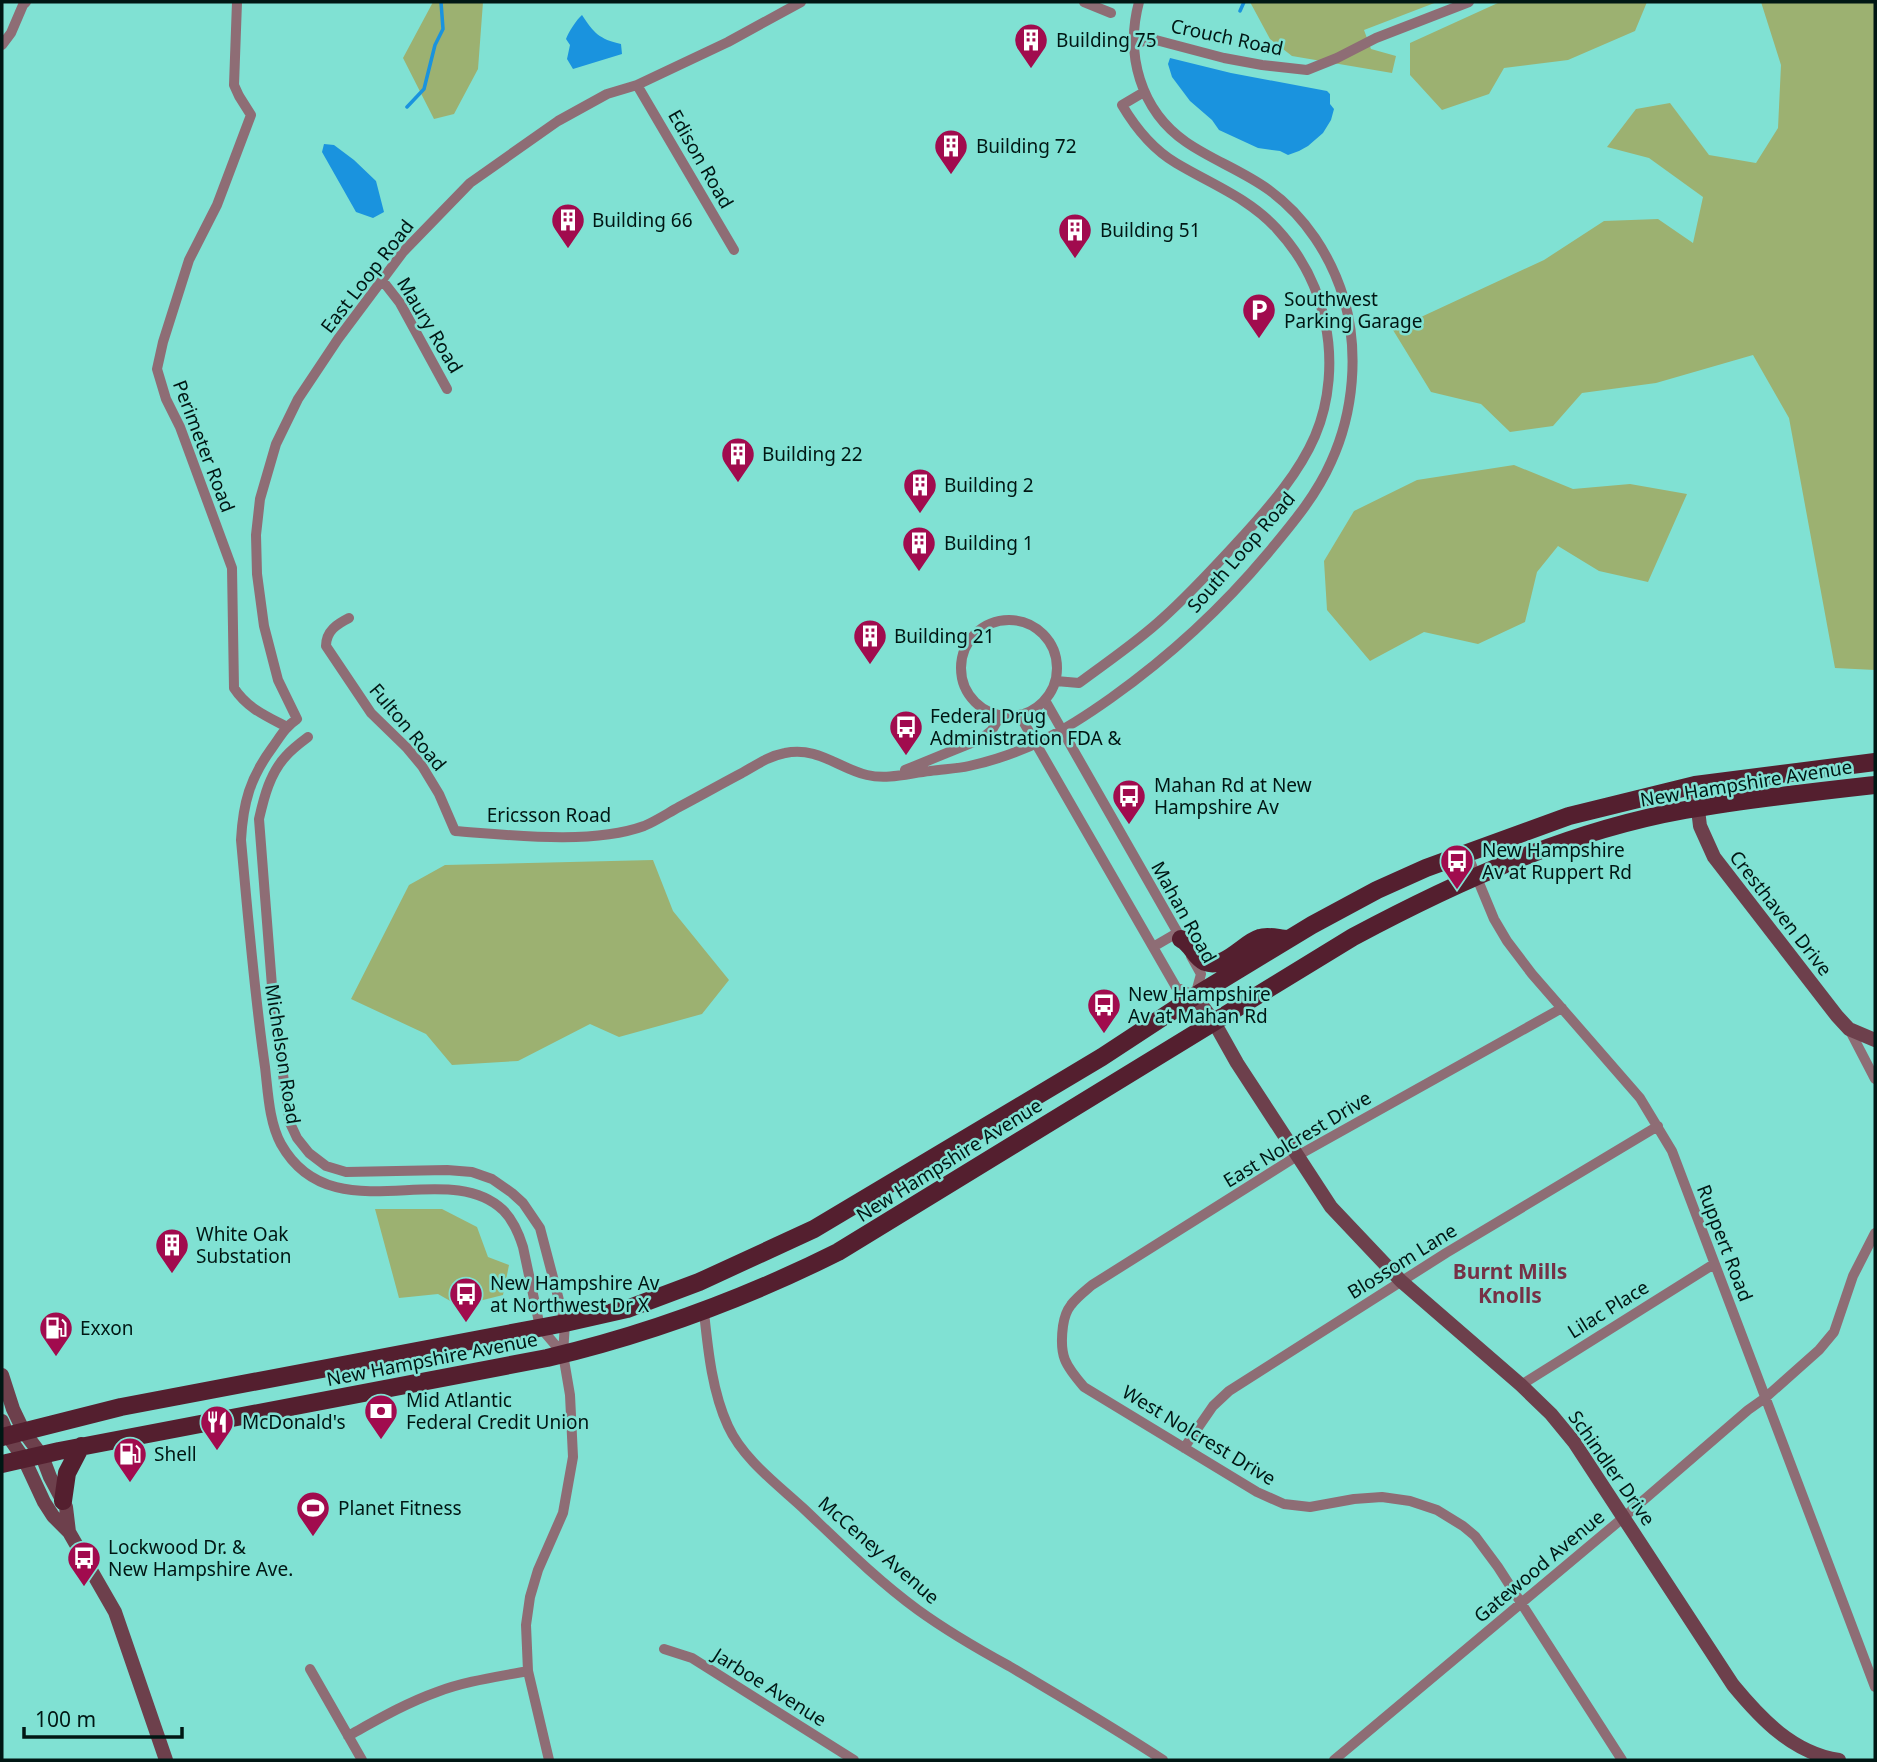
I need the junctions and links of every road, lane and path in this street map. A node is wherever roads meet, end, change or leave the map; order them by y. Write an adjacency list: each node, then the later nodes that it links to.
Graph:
1 (237, 2): 21 (street, Perimeter Road)
2 (800, 2): 10 (street, East Loop Road)
3 (1084, 2): 7 (street)
4 (1139, 2): 8 (street, South Loop Road)
5 (1469, 2): 8 (street, Crouch Road)
6 (22, 3): 9 (street)
7 (1111, 13)
8 (1133, 44): 11 (street, South Loop Road)
9 (2, 45)
10 (637, 85): 12 (street, Edison Road); 13 (street, East Loop Road)
11 (1144, 92): 16 (street, South Loop Road); 22 (street, South Loop Road)
12 (734, 250)
13 (382, 280): 14 (street, Maury Road); 20 (street, East Loop Road)
14 (447, 389)
15 (349, 618): 30 (street, Fulton Road)
16 (1056, 681): 17 (street); 18 (street)
17 (1046, 702): 19 (street); 22 (street, Mahan Road)
18 (1000, 716): 19 (street); 26 (street)
19 (1020, 716): 24 (street)
20 (296, 719): 21 (street, Michelson Road)
21 (286, 727): 50 (street, Michelson Road)
22 (1062, 731): 24 (street); 33 (street, Mahan Road)
23 (307, 737): 49 (street, Michelson Road)
24 (1037, 744): 26 (street); 35 (street)
25 (1875, 762): 27 (main road, New Hampshire Avenue)
26 (891, 776): 30 (street, Ericsson Road)
27 (1695, 785): 29 (street, Cresthaven Drive); 31 (main road, New Hampshire Avenue)
28 (1875, 786): 29 (main road, New Hampshire Avenue)
29 (1697, 808): 32 (main road, New Hampshire Avenue); 39 (street, Cresthaven Drive)
30 (455, 831)
31 (1467, 854): 32 (street, Ruppert Road); 34 (main road, New Hampshire Avenue)
32 (1476, 876): 37 (street, Ruppert Road); 38 (main road, New Hampshire Avenue)
33 (1179, 936): 34 (main road); 35 (street); 36 (street, Mahan Road)
34 (1288, 939): 36 (main road, New Hampshire Avenue)
35 (1153, 947): 36 (street)
36 (1195, 996): 38 (street, Schindler Drive); 49 (main road, New Hampshire Avenue)
37 (1562, 1008): 42 (street, Ruppert Road); 43 (street, East Nolcrest Drive)
38 (1214, 1022): 43 (street, Schindler Drive); 47 (main road, New Hampshire Avenue)
39 (1849, 1029): 40 (street, Cresthaven Drive); 41 (street)
40 (1875, 1040)
41 (1875, 1079)
42 (1658, 1126): 45 (street, Ruppert Road); 46 (street, Blossom Lane)
43 (1297, 1156): 46 (street, Schindler Drive); 48 (street, East Nolcrest Drive)
44 (1875, 1233): 54 (street, Gatewood Avenue)
45 (1714, 1264): 53 (street, Lilac Place); 54 (street, Ruppert Road)
46 (1401, 1281): 53 (street, Schindler Drive); 57 (street, Blossom Lane)
47 (704, 1312): 51 (main road, New Hampshire Avenue); 73 (street, McCeney Avenue)
48 (1064, 1319): 57 (street, West Nolcrest Drive)
49 (565, 1323): 50 (main road, New Hampshire Avenue); 51 (street, Michelson Road)
50 (540, 1327): 51 (street, Michelson Road); 55 (main road, New Hampshire Avenue)
51 (563, 1354): 56 (main road, New Hampshire Avenue); 66 (street)
52 (2, 1375): 55 (street)
53 (1521, 1385): 61 (street, Schindler Drive)
54 (1765, 1398): 61 (street, Gatewood Avenue); 67 (street, Ruppert Road)
55 (9, 1431): 58 (street)
56 (81, 1446): 58 (main road, New Hampshire Avenue); 60 (main road)
57 (1184, 1448): 63 (street, West Nolcrest Drive)
58 (33, 1457): 59 (main road, New Hampshire Avenue); 60 (street); 62 (street)
59 (2, 1464)
60 (63, 1501): 62 (street)
61 (1625, 1517): 63 (street, Gatewood Avenue); 76 (street, Schindler Drive)
62 (69, 1532): 69 (street)
63 (1520, 1605): 74 (street, Gatewood Avenue); 75 (street, West Nolcrest Drive)
64 (664, 1649): 72 (street, Jarboe Avenue)
65 (310, 1669): 68 (street)
66 (528, 1671): 68 (street); 71 (street)
67 (1875, 1687)
68 (348, 1735): 70 (street)
69 (166, 1760)
70 (362, 1760)
71 (549, 1760)
72 (854, 1760)
73 (1163, 1760)
74 (1334, 1760)
75 (1622, 1760)
76 (1839, 1760)

